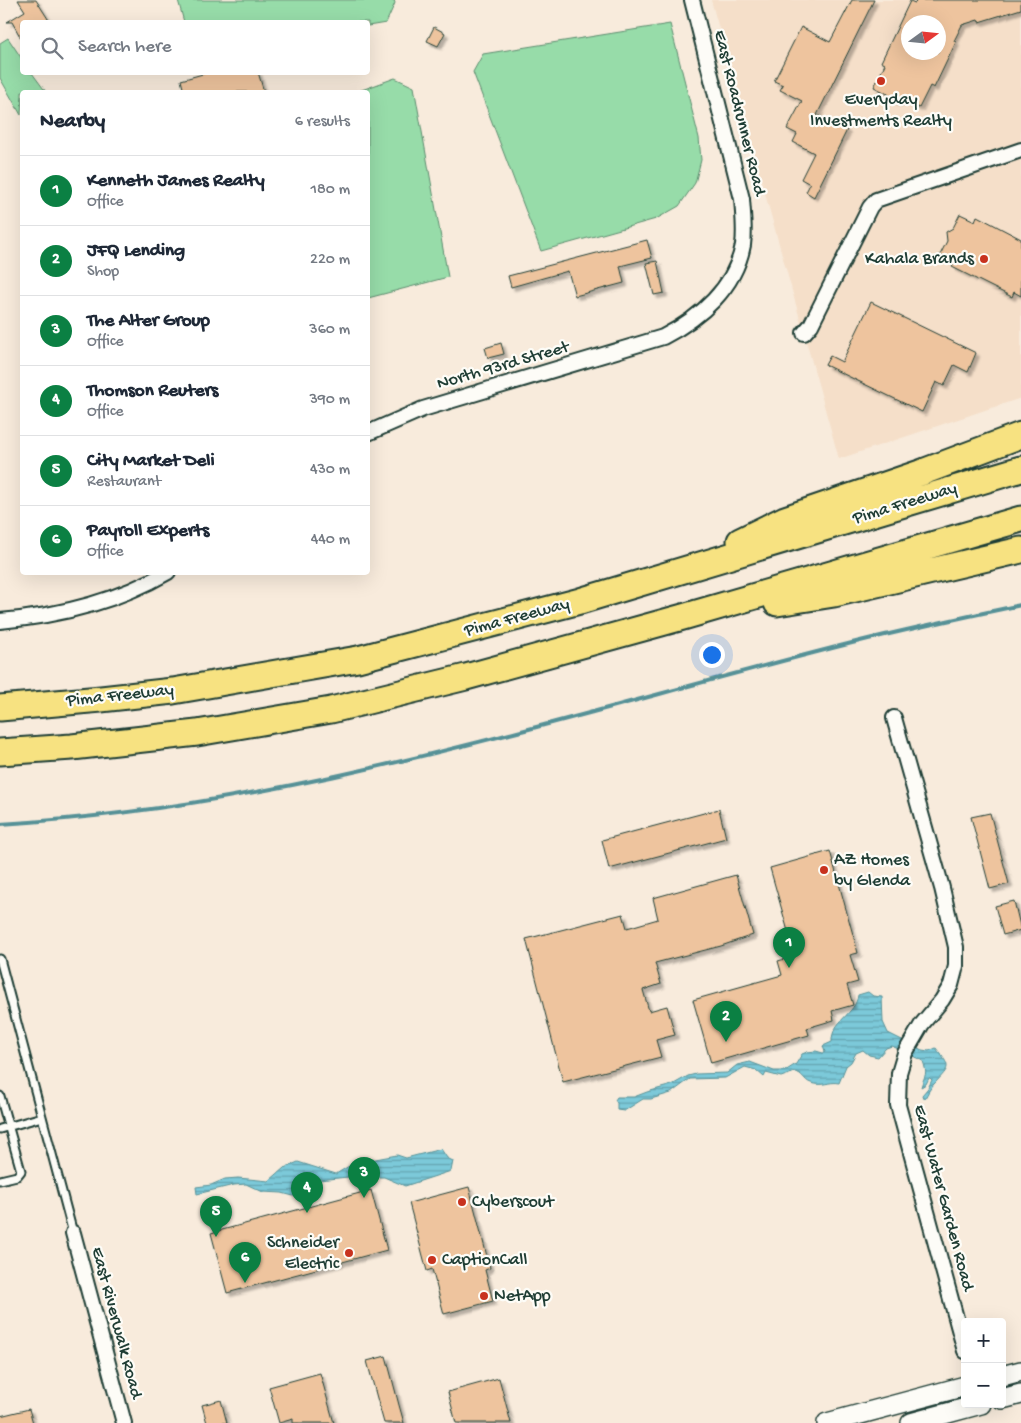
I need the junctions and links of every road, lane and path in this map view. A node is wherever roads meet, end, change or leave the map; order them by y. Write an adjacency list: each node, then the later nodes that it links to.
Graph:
1 (692, 0): 4 (street, East Roadrunner Road)
2 (1021, 150): 3 (street)
3 (804, 333)
4 (651, 342): 5 (street, North 93rd Street)
5 (370, 432)
6 (1021, 435): 11 (highway)
7 (1021, 470): 11 (highway, Pima Freeway)
8 (1021, 519): 12 (highway)
9 (1021, 550): 12 (highway)
10 (162, 575): 13 (street)
11 (666, 576): 14 (highway, Pima Freeway)
12 (683, 617): 16 (highway)
13 (0, 621)
14 (0, 708)
15 (894, 718): 24 (street, East Water Garden Road)
16 (0, 752)
17 (0, 959): 19 (lane)
18 (0, 1096): 20 (lane)
19 (42, 1117): 20 (lane); 23 (lane)
20 (9, 1127): 21 (lane); 22 (lane)
21 (0, 1129)
22 (0, 1180)
23 (73, 1234): 31 (street, East Riverwalk Road)
24 (961, 1336)
25 (1021, 1371): 26 (street)
26 (1006, 1375)
27 (961, 1387): 32 (street)
28 (1021, 1394): 29 (street)
29 (1006, 1398)
30 (965, 1408): 33 (street)
31 (124, 1423)
32 (827, 1423)
33 (911, 1423)

